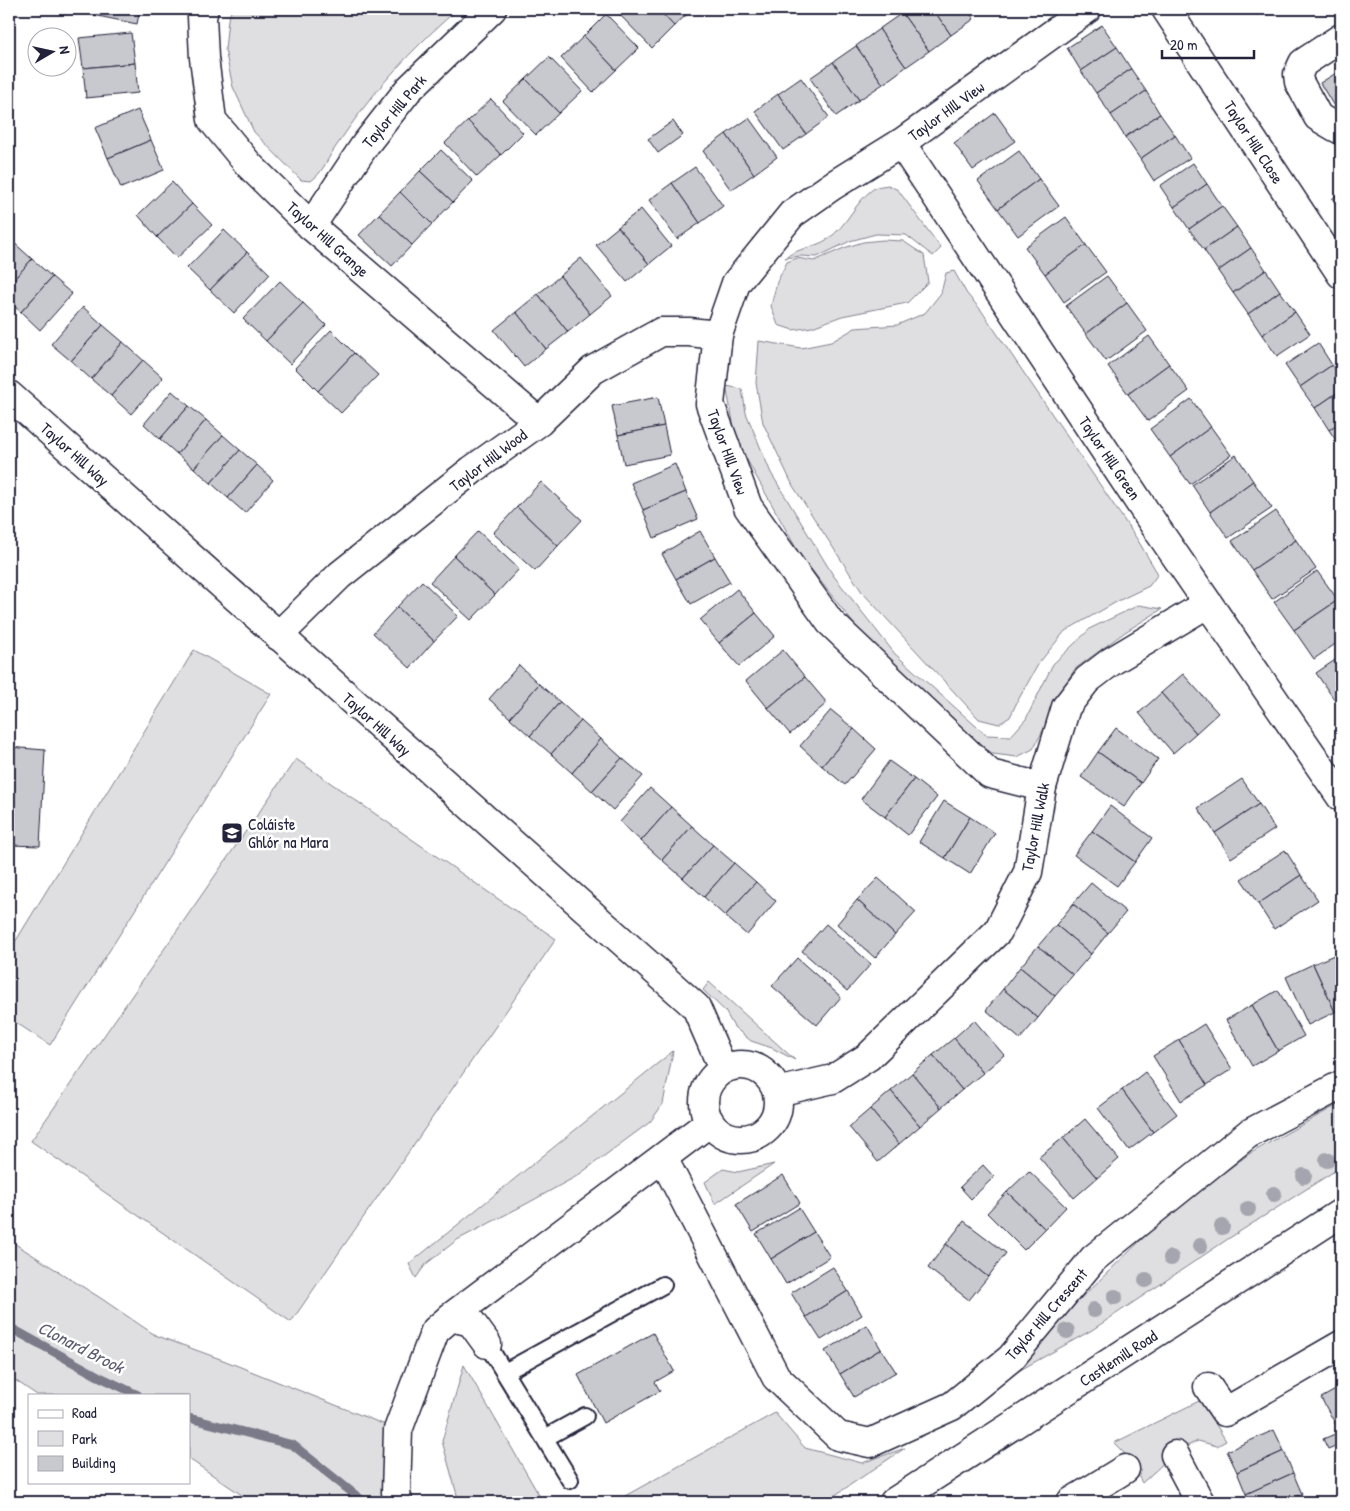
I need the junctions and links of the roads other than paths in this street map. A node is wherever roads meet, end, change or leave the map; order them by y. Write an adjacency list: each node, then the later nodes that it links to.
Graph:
1 (204, 9): 8 (street, Taylor Hill Grange)
2 (492, 9): 8 (street, Taylor Hill Park)
3 (1086, 9): 7 (street, Taylor HIll View)
4 (1166, 9): 9 (street, Taylor Hill Close)
5 (1341, 38): 6 (street)
6 (1341, 130)
7 (901, 143): 10 (street, Taylor HIll View); 13 (street, Taylor Hill Green)
8 (311, 226): 12 (street, Taylor Hill Grange)
9 (1341, 274)
10 (718, 335): 12 (street, Taylor Hill Wood); 16 (street, Taylor HIll View)
11 (9, 395): 14 (street, Taylor Hill Way)
12 (539, 422): 14 (street, Taylor Hill Wood)
13 (1207, 604): 15 (street, Taylor Hill Green); 16 (street, Taylor Hill Walk)
14 (278, 636): 18 (street, Taylor Hill Way)
15 (1332, 765): 17 (street, Taylor Hill Green)
16 (1042, 787): 20 (street, Taylor Hill Walk)
17 (1341, 797)
18 (723, 1069): 20 (street); 21 (street)
19 (1341, 1085): 22 (street, Taylor Hill Crescent)
20 (777, 1092): 21 (street)
21 (710, 1122): 22 (street)
22 (663, 1158): 25 (street)
23 (1341, 1213): 36 (street, Castlemill Road)
24 (663, 1284): 28 (lane)
25 (450, 1317): 26 (street); 35 (street)
26 (487, 1344): 28 (lane)
27 (1341, 1345): 29 (street)
28 (505, 1372): 31 (lane)
29 (1208, 1387)
30 (585, 1416): 31 (lane)
31 (545, 1438): 34 (lane)
32 (1175, 1455): 38 (street)
33 (1125, 1469): 37 (street)
34 (570, 1480)
35 (397, 1497)
36 (894, 1502)
37 (1071, 1502)
38 (1200, 1502)

